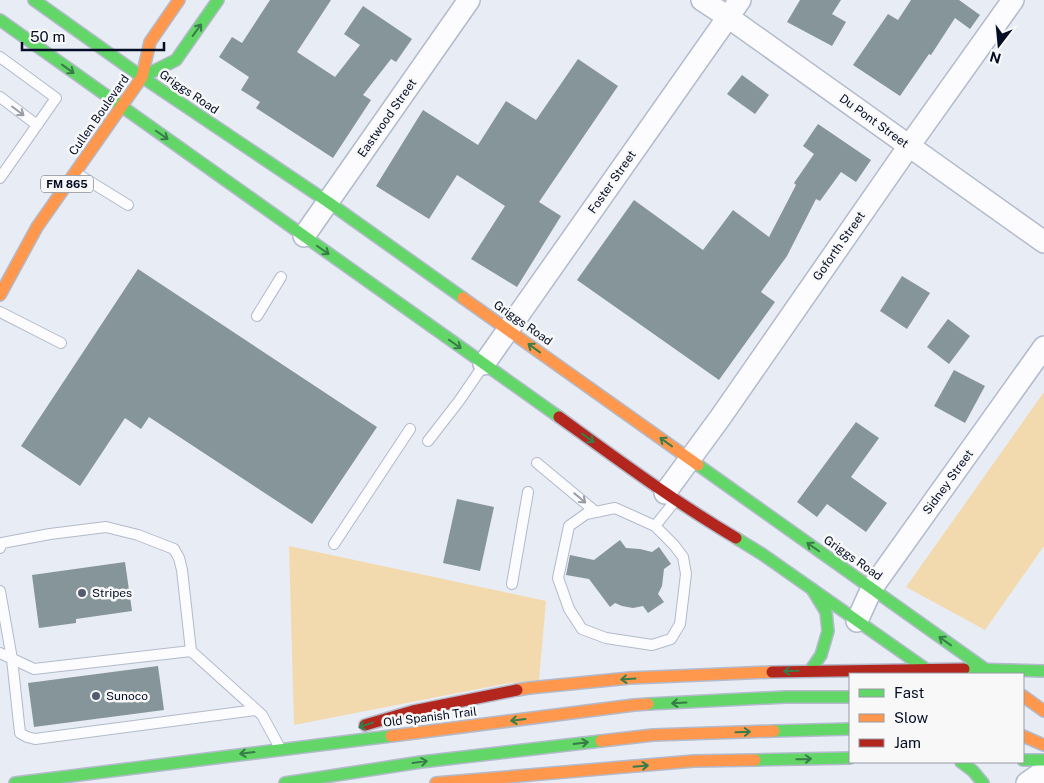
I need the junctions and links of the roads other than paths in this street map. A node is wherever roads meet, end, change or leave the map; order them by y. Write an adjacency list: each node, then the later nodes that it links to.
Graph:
1 (34, 0): 10 (main road, Griggs Road)
2 (180, 0): 10 (main road, Cullen Boulevard / FM 865)
3 (218, 0): 10 (main road, Cullen Boulevard / FM 865, one-way to 3)
4 (469, 0): 17 (street, Eastwood Street)
5 (702, 0): 7 (street, Du Pont Street)
6 (1013, 0): 14 (street, Goforth Street)
7 (734, 8): 14 (street, Du Pont Street); 25 (street, Foster Street)
8 (0, 20): 12 (main road, one-way to 12)
9 (0, 56): 13 (lane)
10 (142, 77): 12 (main road, Cullen Boulevard / FM 865); 17 (main road, Griggs Road)
11 (0, 97): 13 (lane, one-way to 13)
12 (122, 107): 15 (main road, Cullen Boulevard / FM 865); 19 (main road, one-way to 19)
13 (37, 125): 16 (lane)
14 (909, 146): 20 (street, Du Pont Street); 31 (street, Goforth Street)
15 (75, 172): 18 (lane); 22 (main road, Cullen Boulevard / FM 865)
16 (0, 178)
17 (328, 202): 19 (street, Eastwood Street); 25 (main road, Griggs Road)
18 (128, 205)
19 (304, 236): 28 (main road, one-way to 28)
20 (1044, 242)
21 (281, 277): 24 (lane)
22 (0, 295)
23 (0, 312): 26 (lane)
24 (257, 316)
25 (508, 330): 28 (street, Foster Street); 31 (main road, Griggs Road, one-way to 25)
26 (61, 343)
27 (1044, 347): 41 (street, Sidney Street)
28 (484, 364): 30 (lane); 34 (main road, one-way to 34)
29 (410, 428): 37 (lane)
30 (428, 441)
31 (690, 459): 34 (street, Goforth Street); 41 (main road, Griggs Road, one-way to 31)
32 (537, 463): 35 (lane, one-way to 35)
33 (528, 492): 39 (lane)
34 (670, 496): 36 (lane); 40 (main road)
35 (596, 512): 36 (lane); 36 (lane)
36 (655, 526)
37 (334, 544)
38 (0, 548): 44 (lane)
39 (512, 584)
40 (812, 588): 43 (main road); 47 (main road)
41 (872, 588): 43 (street, Sidney Street); 50 (main road, Griggs Road, one-way to 41)
42 (0, 591): 46 (lane)
43 (857, 621): 49 (main road)
44 (191, 651): 46 (lane); 53 (lane)
45 (0, 653): 46 (lane)
46 (12, 659): 53 (lane)
47 (810, 671): 49 (main road); 57 (main road, one-way to 57)
48 (1044, 671): 50 (main road)
49 (930, 672): 50 (main road)
50 (988, 672)
51 (849, 697): 57 (main road, Old Spanish Trail, one-way to 57)
52 (1024, 697): 54 (main road)
53 (256, 710): 59 (lane)
54 (1044, 711)
55 (849, 729): 66 (main road, one-way to 55)
56 (1024, 737): 58 (main road)
57 (313, 745): 59 (main road, Old Spanish Trail)
58 (1044, 745)
59 (281, 754): 67 (main road, Old Spanish Trail, one-way to 67)
60 (849, 758): 69 (main road, one-way to 60)
61 (1024, 760): 62 (main road)
62 (1044, 760)
63 (962, 763): 70 (main road)
64 (1044, 774): 71 (street)
65 (283, 780): 66 (main road)
66 (303, 781): 68 (main road)
67 (15, 783)
68 (326, 783)
69 (436, 783)
70 (983, 783)
71 (1026, 783)

